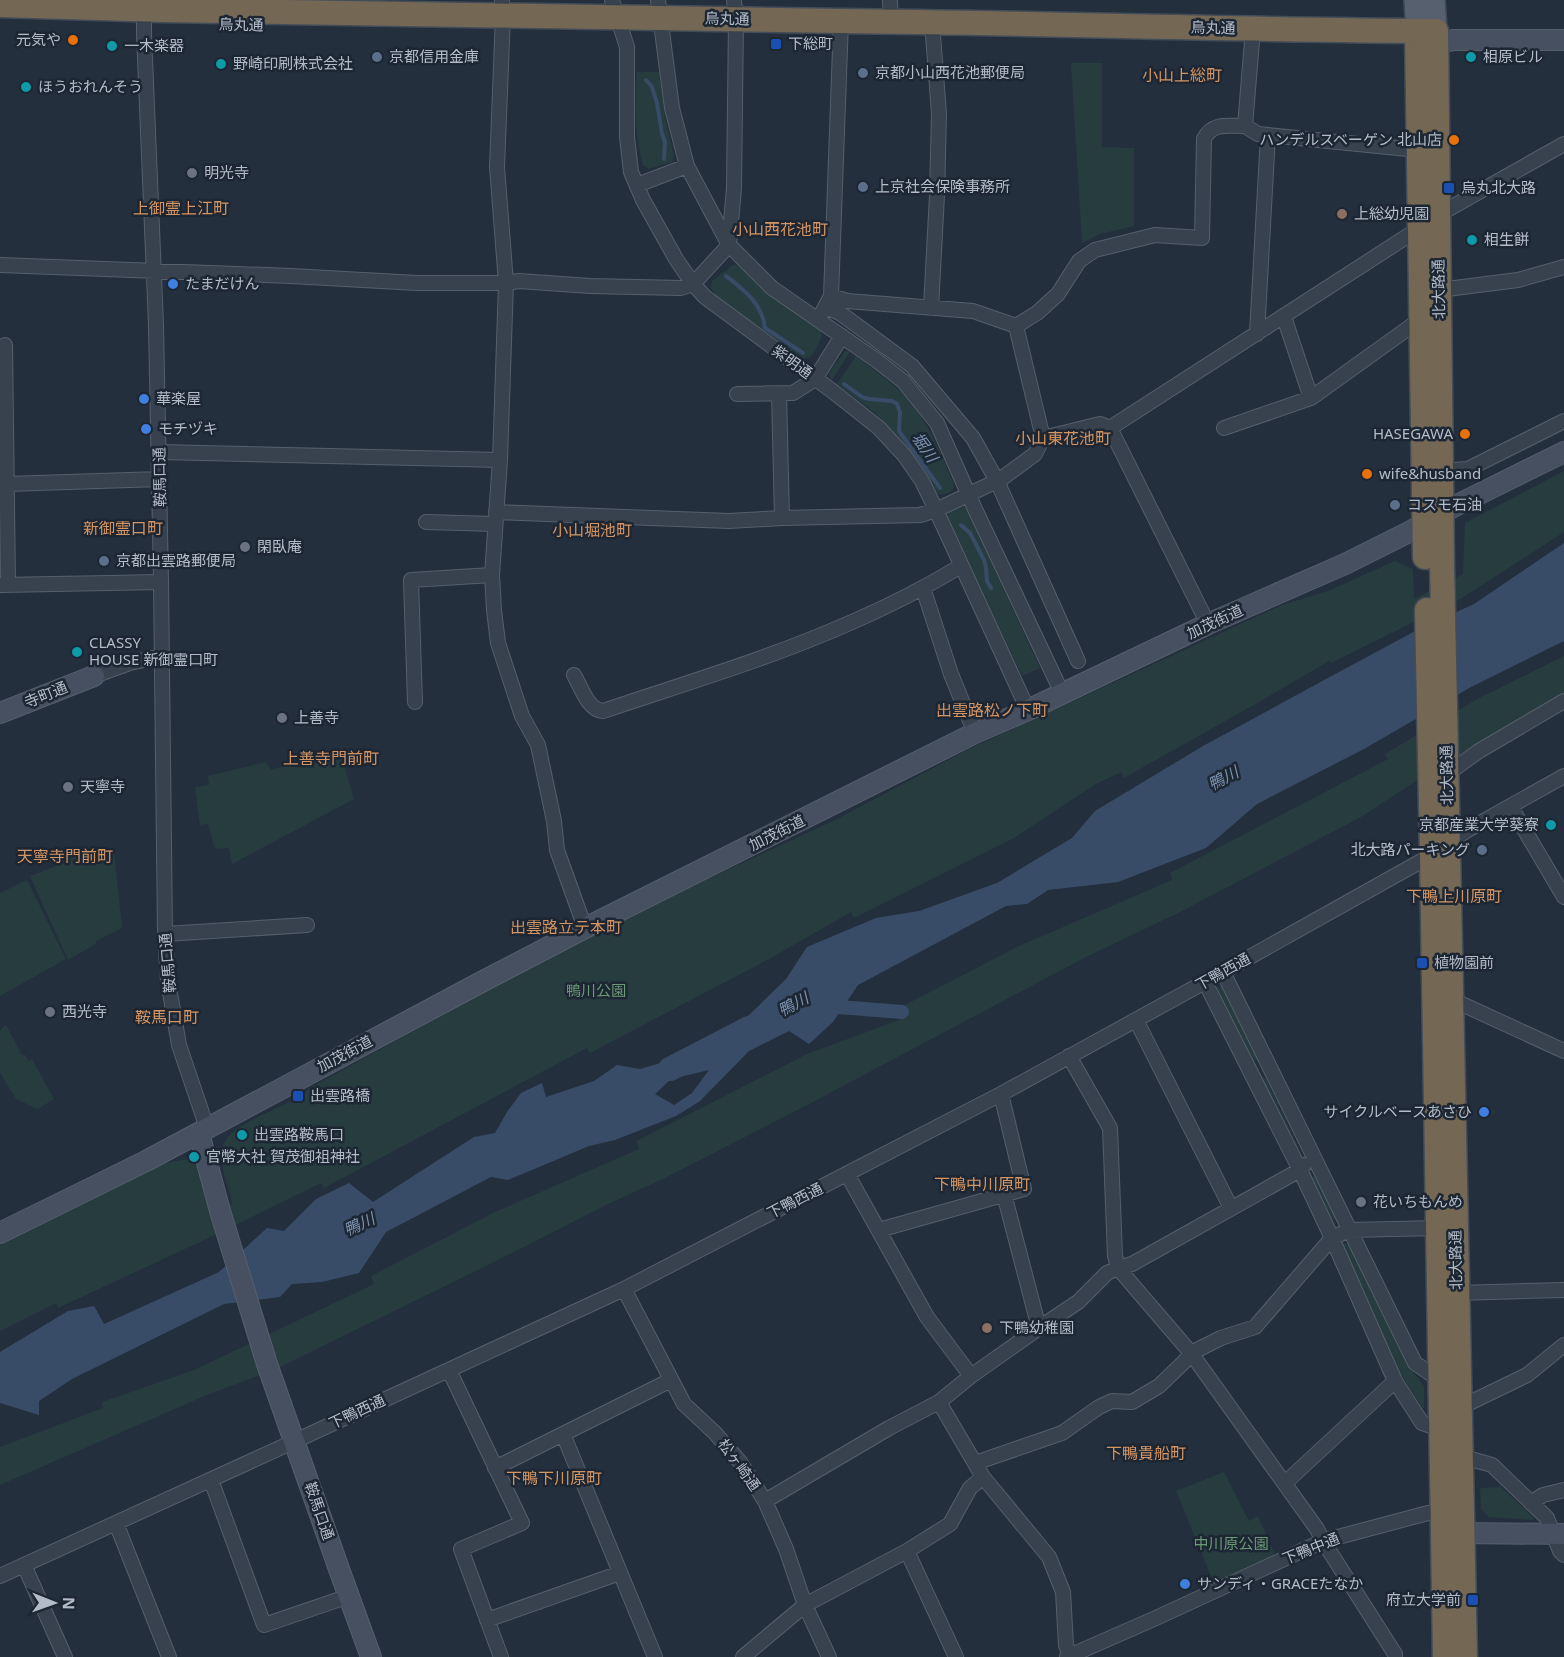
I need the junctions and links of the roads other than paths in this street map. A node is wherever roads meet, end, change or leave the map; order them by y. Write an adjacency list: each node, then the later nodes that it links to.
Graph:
1 (0, 0): 4 (street)
2 (1415, 0): 15 (main road, 北大路通)
3 (1434, 0): 15 (main road, 北大路通)
4 (0, 7): 5 (highway, 烏丸通)
5 (144, 11): 7 (highway, 烏丸通); 11 (highway, 烏丸通); 27 (street, 鞍馬口通)
6 (891, 11): 12 (highway, 烏丸通); 13 (highway, 烏丸通)
7 (503, 15): 8 (highway, 烏丸通); 28 (street)
8 (617, 17): 9 (highway, 烏丸通); 22 (street, 紫明通)
9 (660, 17): 10 (highway, 烏丸通); 21 (street)
10 (735, 18): 12 (highway, 烏丸通); 24 (street)
11 (0, 20)
12 (841, 29): 13 (highway, 烏丸通); 31 (street)
13 (933, 29): 14 (highway, 烏丸通); 32 (street)
14 (1252, 37): 15 (highway, 烏丸通); 17 (street)
15 (1432, 38): 16 (street, 烏丸通); 20 (highway, 北大路通); 23 (highway, 北大路通)
16 (1564, 40)
17 (1245, 126): 18 (street); 36 (street)
18 (1268, 135): 20 (street); 37 (street)
19 (1564, 144): 23 (street)
20 (1418, 150): 23 (highway, 北大路通)
21 (687, 166): 22 (street); 24 (street)
22 (637, 184): 29 (street, 紫明通)
23 (1429, 222): 30 (highway, 北大路通); 33 (street); 35 (highway, 北大路通)
24 (729, 245): 29 (street); 34 (street)
25 (0, 265): 27 (street)
26 (1564, 268): 30 (street)
27 (155, 270): 28 (street); 48 (street, 鞍馬口通)
28 (506, 283): 29 (street); 50 (street)
29 (693, 284): 40 (street, 紫明通)
30 (1439, 290): 51 (highway, 北大路通)
31 (828, 301): 32 (street); 34 (street); 53 (street)
32 (931, 308): 36 (street)
33 (1284, 317): 37 (street); 43 (street)
34 (819, 320): 38 (street)
35 (1421, 320): 43 (street); 59 (highway, 北大路通)
36 (1016, 326): 47 (street)
37 (1257, 334): 45 (street)
38 (842, 336): 40 (street); 55 (street)
39 (5, 345): 54 (street)
40 (815, 379): 42 (street); 56 (street, 紫明通)
41 (737, 394): 42 (street)
42 (779, 394): 58 (street)
43 (1311, 398): 46 (street)
44 (1564, 421): 51 (street)
45 (1110, 428): 47 (street); 66 (street)
46 (1224, 429)
47 (1043, 438): 53 (street)
48 (159, 452): 50 (street); 52 (street, 鞍馬口通)
49 (1564, 452): 59 (street, 加茂街道)
50 (500, 460): 57 (street)
51 (1441, 471): 59 (highway, 北大路通)
52 (160, 479): 54 (street); 63 (street, 鞍馬口通)
53 (997, 481): 55 (street); 68 (street)
54 (7, 484): 64 (street)
55 (968, 494): 56 (street); 71 (street)
56 (936, 510): 58 (street); 61 (street, 紫明通)
57 (495, 518): 58 (street); 60 (street); 62 (street)
58 (783, 518)
59 (1433, 518): 66 (street, 加茂街道); 77 (highway, 北大路通)
60 (426, 522)
61 (962, 566): 65 (street); 74 (street, 紫明通)
62 (492, 574): 73 (street); 83 (street)
63 (161, 582): 64 (street); 67 (street, 鞍馬口通)
64 (4, 585)
65 (923, 588): 69 (street); 76 (street)
66 (1208, 624): 71 (street, 加茂街道)
67 (162, 656): 70 (street, 寺町通); 84 (street, 鞍馬口通)
68 (1078, 661)
69 (574, 675)
70 (94, 676): 75 (street, 寺町通)
71 (1062, 693): 74 (street, 加茂街道)
72 (1564, 701): 77 (street)
73 (415, 702)
74 (1028, 710): 76 (street, 加茂街道)
75 (0, 713)
76 (975, 733): 83 (street, 加茂街道)
77 (1441, 772): 80 (highway, 北大路通)
78 (1564, 776): 79 (street, 下鴨西通)
79 (1511, 807): 80 (street, 下鴨西通); 81 (street)
80 (1440, 850): 85 (street, 下鴨西通); 87 (highway, 北大路通); 98 (highway, 北大路通)
81 (1564, 897)
82 (307, 925): 84 (street)
83 (585, 928): 92 (street, 加茂街道)
84 (165, 934): 92 (street, 鞍馬口通)
85 (1223, 972): 86 (street, 下鴨西通); 93 (street)
86 (1205, 982): 88 (street, 下鴨西通); 94 (street)
87 (1452, 999): 89 (street); 106 (highway, 北大路通)
88 (1136, 1020): 90 (street, 下鴨西通); 97 (street)
89 (1564, 1051)
90 (1069, 1056): 91 (street, 下鴨西通); 103 (street)
91 (1001, 1094): 95 (street, 下鴨西通); 96 (street)
92 (203, 1130): 101 (street, 加茂街道); 119 (street, 鞍馬口通)
93 (1312, 1155): 94 (street); 100 (street)
94 (1299, 1170): 97 (street); 102 (street)
95 (847, 1174): 99 (street); 104 (street, 下鴨西通)
96 (1004, 1194): 99 (street); 107 (street)
97 (1231, 1208): 103 (street)
98 (1438, 1228): 100 (street); 114 (highway, 北大路通)
99 (879, 1230): 111 (street)
100 (1349, 1230): 102 (street); 114 (street)
101 (0, 1233)
102 (1332, 1238): 109 (street); 113 (street)
103 (1118, 1268): 107 (street); 109 (street)
104 (624, 1289): 110 (street, 下鴨西通); 112 (street, 松ヶ崎通)
105 (1564, 1290): 106 (street)
106 (1457, 1293): 116 (highway, 北大路通)
107 (1039, 1328): 111 (street)
108 (1564, 1345): 116 (street)
109 (1191, 1353): 121 (street); 125 (street)
110 (449, 1370): 119 (street, 下鴨西通); 122 (street)
111 (971, 1376): 115 (street)
112 (671, 1380): 118 (street); 127 (street, 松ヶ崎通)
113 (1395, 1381): 117 (street); 125 (street)
114 (1441, 1381): 117 (highway, 北大路通)
115 (939, 1402): 121 (street); 127 (street)
116 (1459, 1408): 120 (highway, 北大路通)
117 (1442, 1430): 129 (highway, 北大路通)
118 (563, 1434): 122 (street); 137 (street)
119 (296, 1442): 124 (street, 下鴨西通); 139 (street, 鞍馬口通)
120 (1460, 1456): 128 (street); 131 (highway, 北大路通)
121 (975, 1463): 123 (street)
122 (495, 1468): 141 (street)
123 (983, 1477): 134 (street); 142 (street)
124 (211, 1480): 130 (street, 下鴨西通); 139 (street)
125 (1285, 1483): 133 (street)
126 (1564, 1490): 128 (street)
127 (765, 1501): 140 (street, 松ヶ崎通)
128 (1531, 1503): 132 (street)
129 (1443, 1514): 131 (street); 133 (street, 下鴨中通); 152 (highway, 北大路通)
130 (116, 1523): 136 (street, 下鴨西通); 144 (street)
131 (1462, 1533): 132 (street); 153 (highway, 北大路通)
132 (1559, 1534): 135 (street)
133 (1323, 1541): 142 (street, 下鴨中通); 151 (street)
134 (907, 1551): 140 (street); 150 (street)
135 (1564, 1555)
136 (24, 1565): 138 (street, 下鴨西通); 143 (street)
137 (620, 1574): 141 (street); 147 (street)
138 (0, 1576)
139 (349, 1596): 145 (street, 鞍馬口通)
140 (805, 1605): 148 (street); 149 (street, 松ヶ崎通)
141 (487, 1620): 146 (street)
142 (1069, 1656)
143 (65, 1657)
144 (169, 1657)
145 (371, 1657)
146 (501, 1657)
147 (655, 1657)
148 (743, 1657)
149 (829, 1657)
150 (956, 1657)
151 (1395, 1657)
152 (1445, 1657)
153 (1465, 1657)

